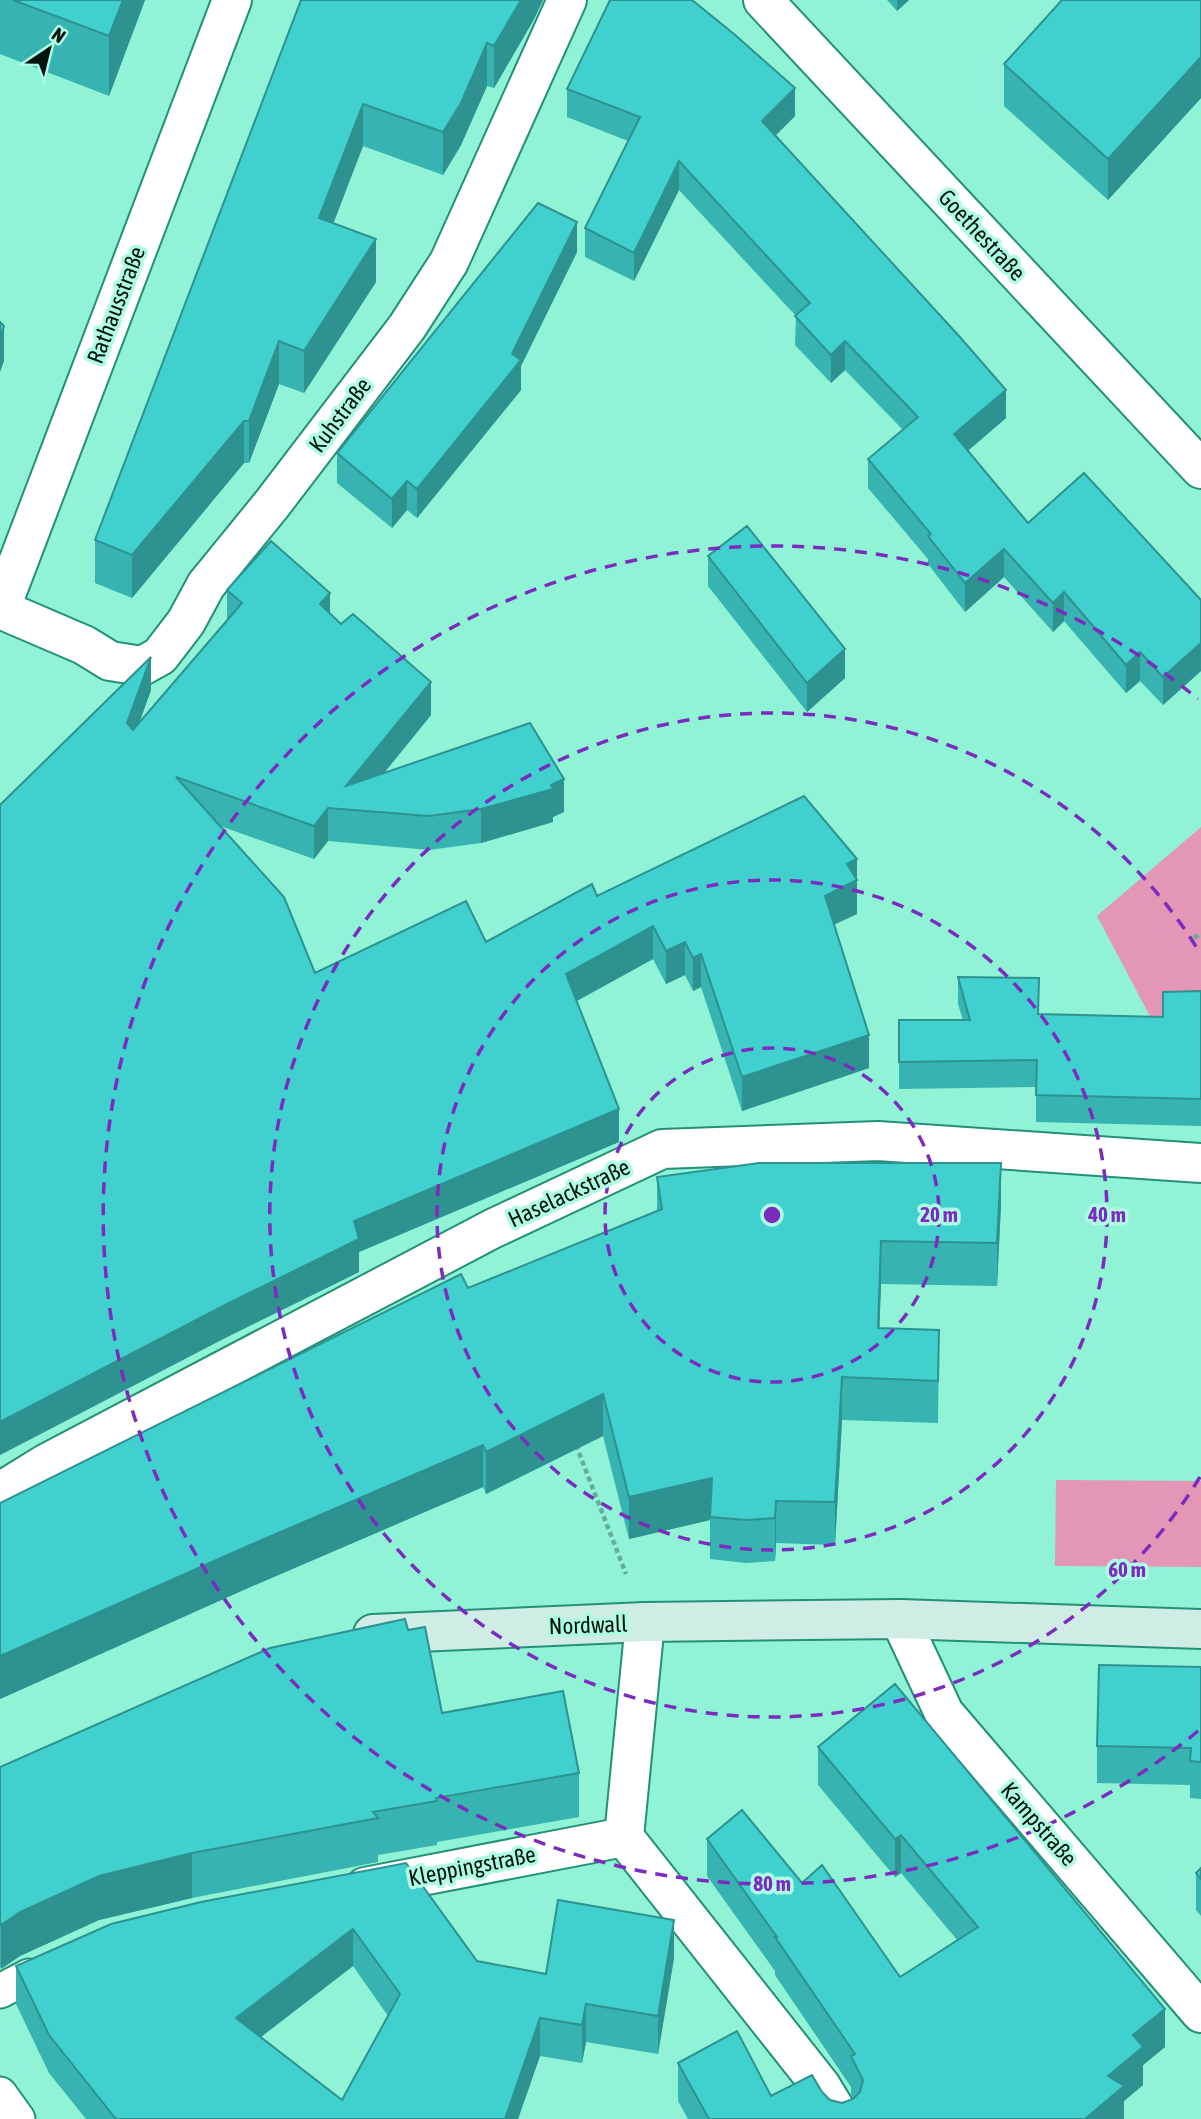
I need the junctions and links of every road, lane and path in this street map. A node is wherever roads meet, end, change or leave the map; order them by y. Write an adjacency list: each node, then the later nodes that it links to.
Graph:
1 (232, 0): 5 (street, Rathausstraße)
2 (567, 0): 5 (street, Kuhstraße)
3 (764, 0): 4 (street, Goethestraße)
4 (1201, 469)
5 (0, 610)
6 (1201, 933): 7 (path)
7 (1194, 938)
8 (1201, 1163): 10 (street, Haselackstraße)
9 (576, 1445): 12 (path)
10 (0, 1492)
11 (900, 1619): 12 (main road, Nordwall); 13 (main road, Nordwall); 17 (street, Kampstraße)
12 (645, 1622): 14 (main road, Nordwall); 15 (street)
13 (1201, 1629)
14 (334, 1644)
15 (624, 1837): 16 (street, Kleppingstraße); 20 (street)
16 (330, 1894)
17 (1201, 2013)
18 (0, 2094): 19 (street)
19 (18, 2119)
20 (841, 2119)

